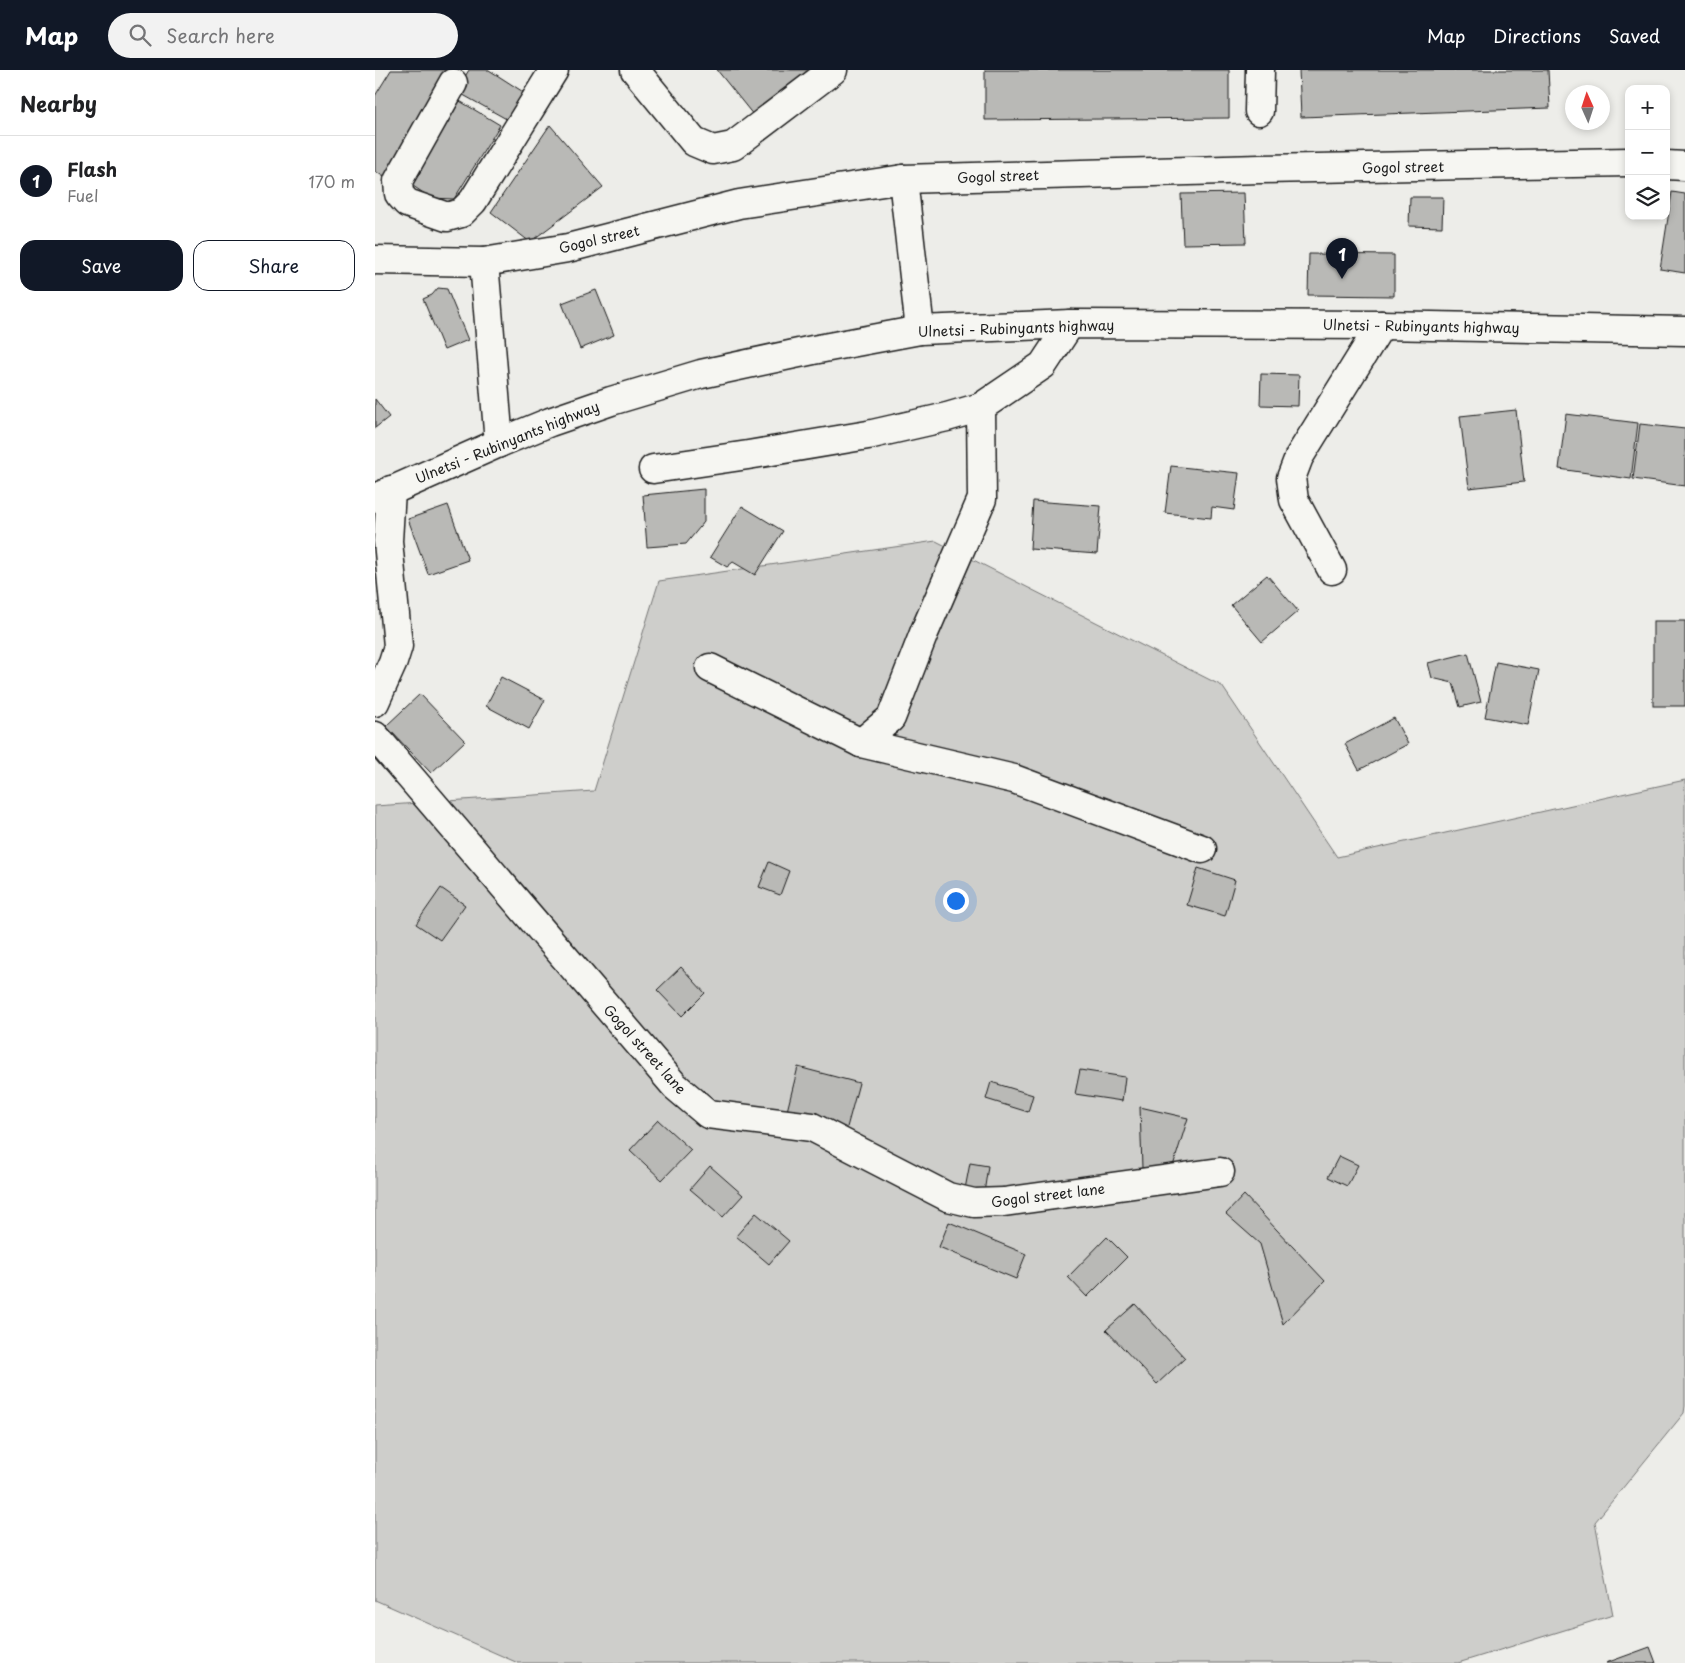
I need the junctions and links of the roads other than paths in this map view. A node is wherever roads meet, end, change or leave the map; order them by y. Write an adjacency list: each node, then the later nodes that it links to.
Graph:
1 (554, 70): 5 (street)
2 (635, 70): 3 (street)
3 (833, 70)
4 (1260, 70): 6 (street)
5 (453, 83)
6 (1259, 111)
7 (1625, 162): 10 (street, Gogol street)
8 (1670, 165): 9 (street)
9 (1685, 166)
10 (903, 178): 12 (street, Gogol street); 15 (street)
11 (375, 260): 12 (street, Gogol street)
12 (484, 262): 18 (street)
13 (1070, 324): 14 (street, Ulnetsi - Rubinyants highway); 15 (street, Ulnetsi - Rubinyants highway); 17 (street)
14 (1381, 326): 16 (street, Ulnetsi - Rubinyants highway); 21 (street)
15 (920, 330): 18 (street, Ulnetsi - Rubinyants highway)
16 (1685, 331)
17 (981, 407): 19 (street); 25 (street)
18 (499, 443): 20 (street, Ulnetsi - Rubinyants highway)
19 (653, 469)
20 (383, 494): 23 (street)
21 (1332, 570)
22 (710, 668): 25 (street)
23 (375, 702)
24 (375, 736): 27 (street, Gogol street lane)
25 (861, 743): 26 (street)
26 (1202, 849)
27 (1220, 1172)

